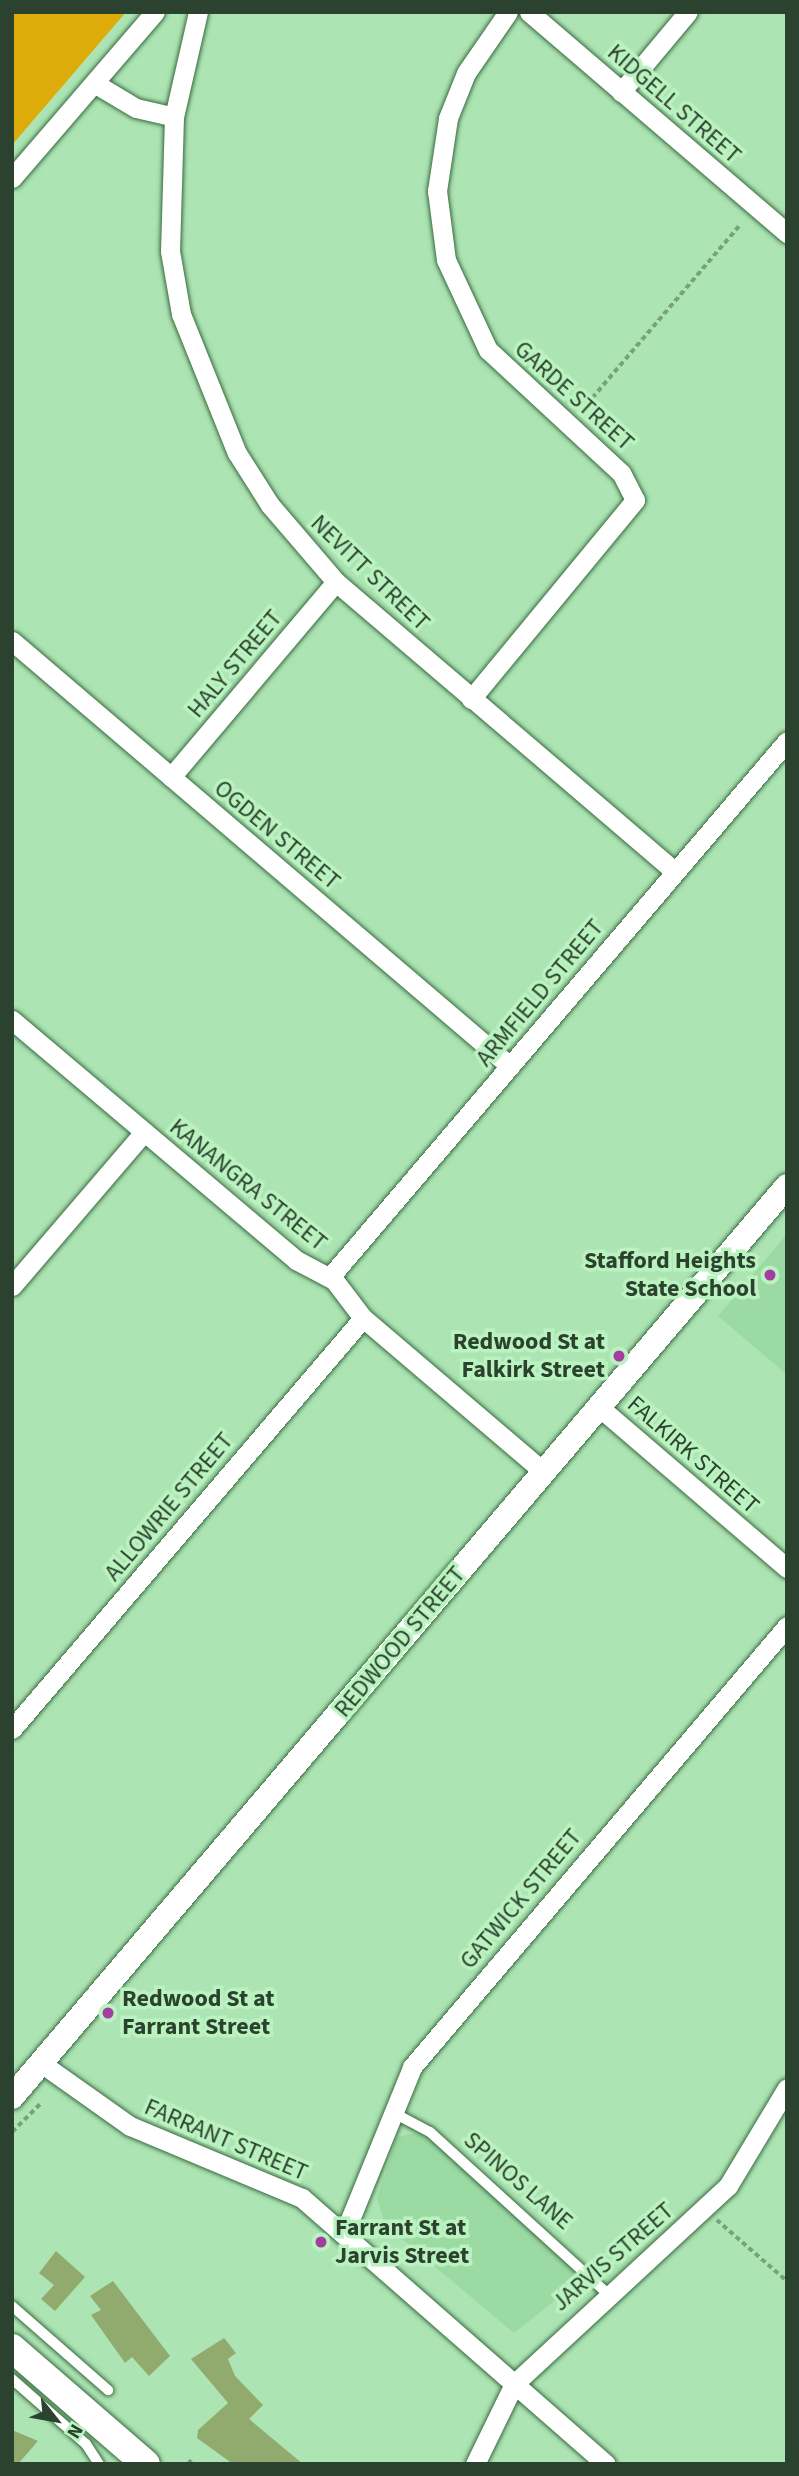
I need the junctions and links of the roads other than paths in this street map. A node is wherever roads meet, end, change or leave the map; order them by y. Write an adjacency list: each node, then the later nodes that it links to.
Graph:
1 (155, 12): 6 (street)
2 (198, 12): 8 (street, NEVITT STREET)
3 (508, 12): 13 (street, GARDE STREET)
4 (529, 12): 7 (street, KIDGELL STREET)
5 (688, 12): 7 (street)
6 (94, 83): 8 (street); 9 (street)
7 (621, 92): 10 (street, KIDGELL STREET)
8 (174, 117): 11 (street, NEVITT STREET)
9 (12, 178)
10 (787, 233)
11 (336, 582): 13 (street, NEVITT STREET); 15 (street, HALY STREET)
12 (12, 641): 15 (street, OGDEN STREET)
13 (471, 699): 16 (street, NEVITT STREET)
14 (787, 741): 16 (street, ARMFIELD STREET)
15 (171, 777): 18 (street, OGDEN STREET)
16 (675, 873): 18 (street, ARMFIELD STREET)
17 (12, 1020): 19 (street, KANANGRA STREET)
18 (510, 1066): 21 (street, ARMFIELD STREET)
19 (144, 1132): 21 (street, KANANGRA STREET); 22 (street)
20 (787, 1186): 24 (street, REDWOOD STREET)
21 (330, 1277): 23 (street, KANANGRA STREET)
22 (12, 1286)
23 (363, 1318): 25 (street, KANANGRA STREET); 28 (street, ALLOWRIE STREET)
24 (599, 1407): 25 (street, REDWOOD STREET); 26 (street, FALKIRK STREET)
25 (544, 1472): 29 (street, REDWOOD STREET)
26 (787, 1568)
27 (787, 1626): 32 (street, GATWICK STREET)
28 (12, 1729)
29 (41, 2063): 31 (street, REDWOOD STREET); 33 (street, FARRANT STREET)
30 (787, 2088): 34 (street, JARVIS STREET)
31 (12, 2097)
32 (392, 2112): 33 (street, GATWICK STREET); 34 (lane, SPINOS LANE)
33 (344, 2234): 38 (street, FARRANT STREET)
34 (608, 2294): 38 (street, JARVIS STREET)
35 (12, 2306): 39 (lane)
36 (12, 2348): 41 (main road)
37 (12, 2379): 40 (lane)
38 (514, 2384): 42 (street, JARVIS STREET); 43 (street, FARRANT STREET)
39 (108, 2390)
40 (99, 2464)
41 (146, 2464)
42 (475, 2464)
43 (606, 2464)

